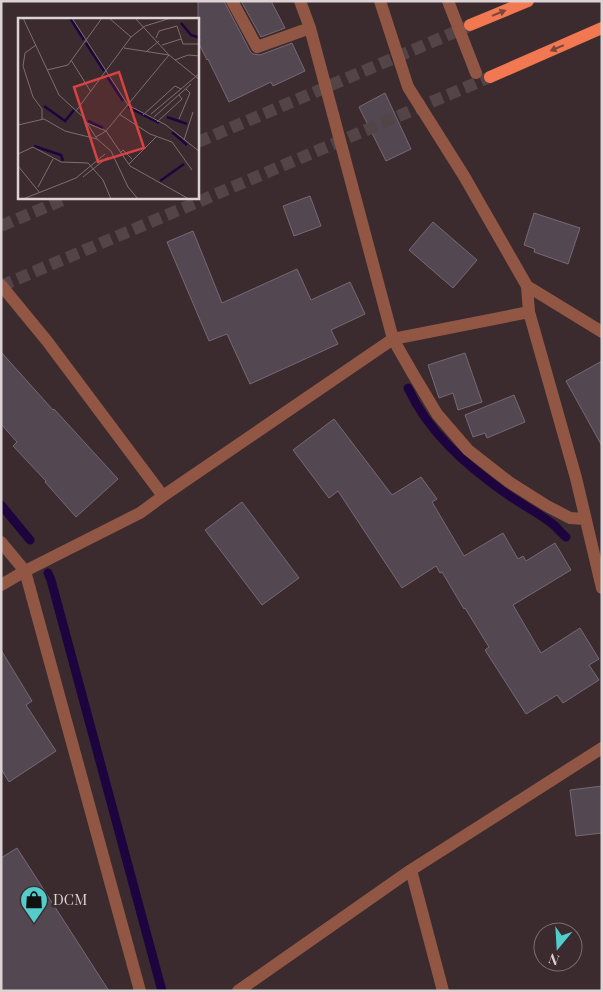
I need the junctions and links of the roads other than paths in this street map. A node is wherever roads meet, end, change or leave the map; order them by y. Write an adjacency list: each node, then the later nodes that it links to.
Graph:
1 (232, 1): 7 (street)
2 (300, 1): 7 (street)
3 (380, 1): 12 (street)
4 (448, 1): 9 (street)
5 (528, 1): 6 (main road, one-way to 5)
6 (470, 26)
7 (310, 28): 15 (street)
8 (602, 28): 10 (main road, one-way to 10)
9 (476, 73)
10 (490, 77)
11 (1, 284): 16 (street)
12 (527, 286): 13 (street); 14 (street)
13 (529, 312): 15 (street); 17 (street)
14 (602, 332)
15 (393, 340): 16 (street); 17 (street)
16 (163, 496): 19 (street)
17 (585, 519): 21 (street)
18 (1, 542): 19 (street)
19 (24, 571): 20 (street); 24 (street)
20 (1, 585)
21 (602, 588)
22 (602, 748): 23 (street)
23 (411, 870): 25 (street); 26 (street)
24 (140, 991)
25 (238, 991)
26 (443, 991)

